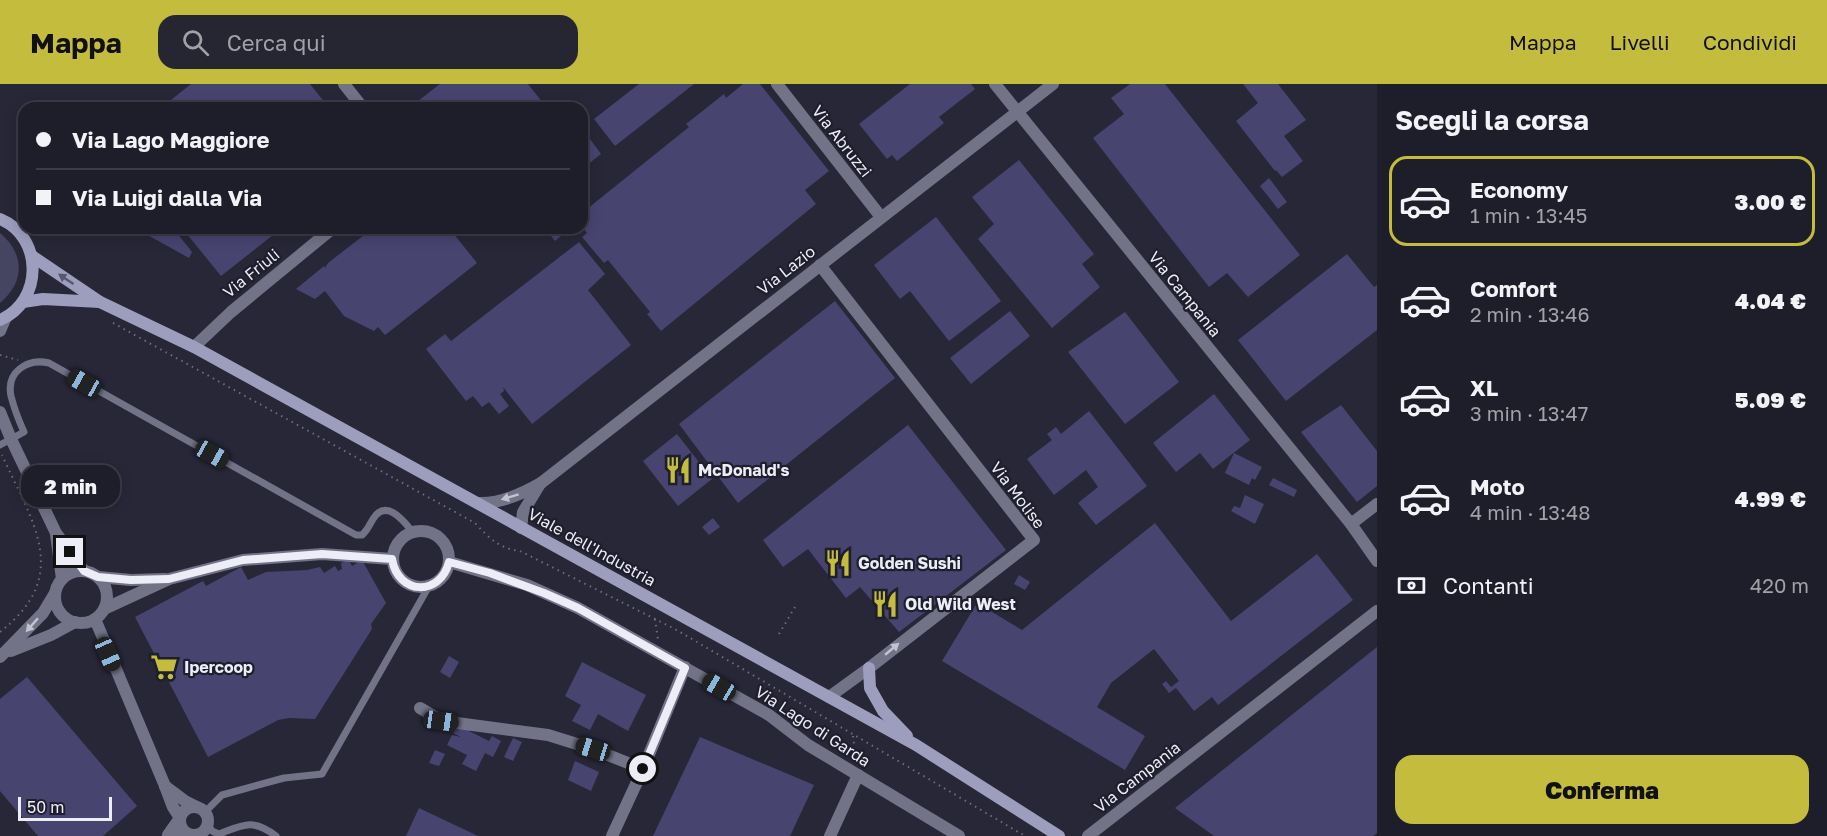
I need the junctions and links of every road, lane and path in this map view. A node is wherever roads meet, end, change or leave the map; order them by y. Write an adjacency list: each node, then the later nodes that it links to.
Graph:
1 (344, 84): 5 (street)
2 (777, 84): 7 (street, Via Abruzzi)
3 (995, 84): 6 (street, Via Campania)
4 (1053, 84): 6 (street, Via Lazio)
5 (358, 102)
6 (1016, 112): 7 (street, Via Lazio); 27 (street, Via Campania)
7 (881, 217): 13 (street, Via Lazio)
8 (0, 219): 9 (main road, Viale dell'Industria)
9 (18, 231)
10 (20, 234): 12 (main road, Viale dell'Industria)
11 (326, 234): 19 (street, Via Friuli)
12 (32, 256): 14 (main road); 15 (main road, Viale dell'Industria, one-way to 12)
13 (820, 265): 24 (street, Via Lazio); 51 (street, Via Molise, one-way to 13)
14 (23, 302): 15 (main road, Viale dell'Industria); 16 (main road)
15 (100, 302): 19 (main road, Viale dell'Industria)
16 (3, 318): 18 (street)
17 (110, 322): 44 (path)
18 (0, 332)
19 (194, 347): 25 (main road, Viale dell'Industria)
20 (0, 355): 21 (path)
21 (28, 363): 23 (lane); 29 (lane)
22 (0, 412): 23 (street)
23 (4, 445): 30 (street); 46 (path)
24 (541, 483): 25 (street, one-way to 25); 28 (street)
25 (478, 503): 28 (main road, Viale dell'Industria)
26 (1377, 504): 27 (street)
27 (1351, 524): 32 (street, Via Campania)
28 (521, 528): 52 (main road, Viale dell'Industria)
29 (412, 531): 31 (street); 33 (street)
30 (56, 532): 34 (street); 36 (street)
31 (392, 559): 37 (street); 38 (street)
32 (1377, 561)
33 (449, 562): 38 (street); 48 (street, Via Lago di Garda)
34 (84, 571): 35 (street); 36 (street)
35 (98, 577): 37 (street); 41 (street)
36 (62, 579): 39 (street)
37 (169, 579): 41 (street)
38 (429, 586): 59 (lane)
39 (55, 593): 45 (street); 49 (street, one-way to 49)
40 (795, 607): 47 (path)
41 (104, 609): 43 (street)
42 (1377, 611): 70 (street, Via Campania)
43 (95, 619): 45 (street); 58 (street)
44 (655, 619): 48 (path); 54 (path)
45 (75, 622): 49 (street)
46 (0, 632)
47 (779, 634)
48 (661, 654): 50 (street, Via Lago di Garda)
49 (2, 655)
50 (685, 668): 56 (street); 57 (street, Via Lago di Garda)
51 (869, 668): 52 (street, Via Molise); 55 (main road)
52 (828, 697): 55 (main road, Viale dell'Industria)
53 (420, 708): 56 (street)
54 (853, 734): 57 (path); 68 (path)
55 (916, 745): 69 (main road, Viale dell'Industria)
56 (643, 769): 65 (street)
57 (858, 775): 66 (street); 67 (street, Via Lago di Garda)
58 (165, 786): 59 (street); 60 (street)
59 (201, 809): 60 (street); 61 (street)
60 (180, 818): 62 (street); 63 (street)
61 (208, 825): 62 (street); 64 (lane)
62 (194, 835): 63 (street)
63 (167, 836)
64 (276, 836)
65 (612, 836)
66 (830, 836)
67 (959, 836)
68 (1025, 836)
69 (1059, 836)
70 (1088, 836)

